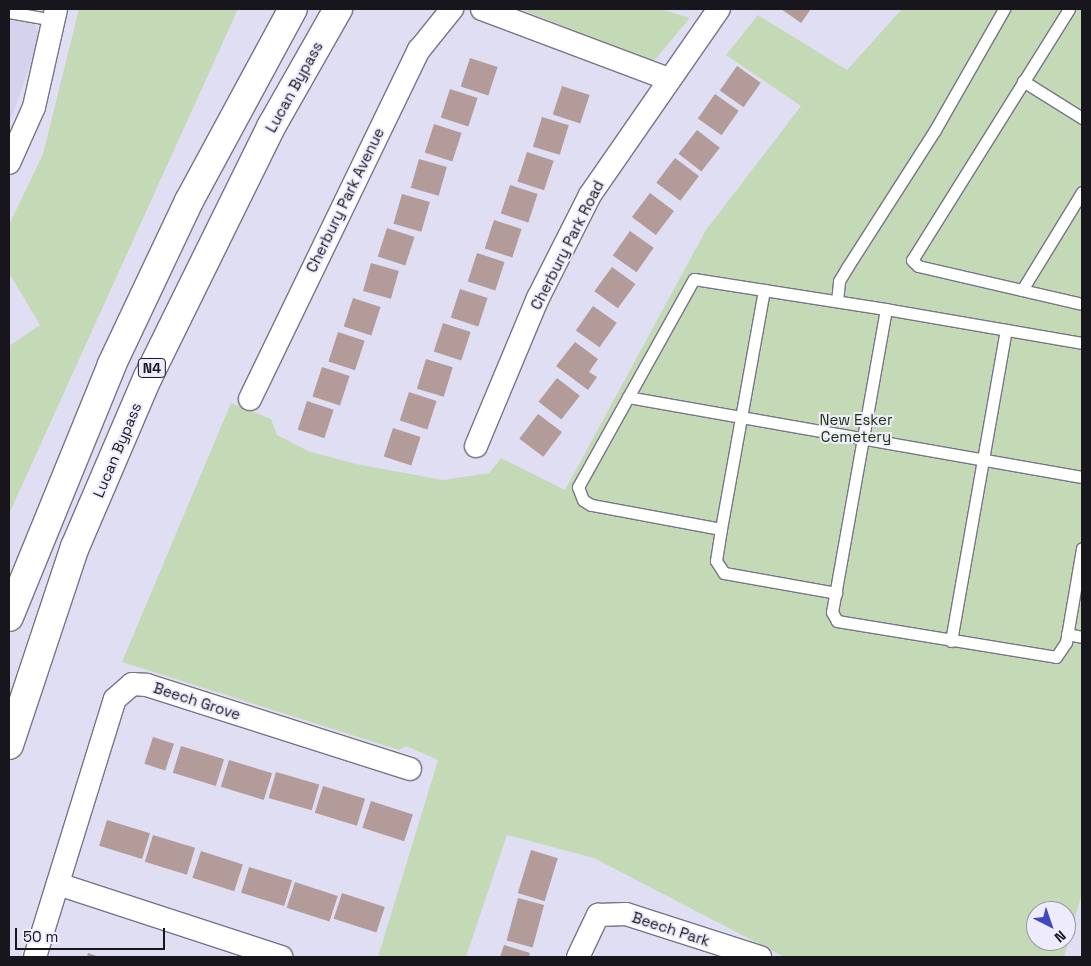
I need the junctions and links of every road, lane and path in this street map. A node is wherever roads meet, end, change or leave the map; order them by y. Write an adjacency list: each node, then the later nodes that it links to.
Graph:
1 (293, 9): 32 (highway, N4)
2 (338, 9): 36 (highway, Lucan Bypass / N4)
3 (452, 9): 23 (street, Cherbury Park Avenue)
4 (482, 9): 10 (street)
5 (719, 9): 10 (street, Cherbury Park Road)
6 (1004, 9): 17 (lane)
7 (1069, 9): 11 (lane)
8 (9, 12): 9 (lane)
9 (55, 14): 13 (street)
10 (668, 80): 26 (street, Cherbury Park Road)
11 (1022, 81): 12 (lane); 16 (lane)
12 (1082, 118)
13 (9, 163)
14 (1082, 192): 16 (lane)
15 (764, 290): 17 (lane); 22 (lane); 24 (lane)
16 (1022, 290): 18 (lane)
17 (837, 301): 19 (lane)
18 (1082, 304)
19 (886, 309): 20 (lane); 25 (lane)
20 (1006, 330): 21 (lane); 27 (lane)
21 (1082, 343)
22 (628, 397): 24 (lane); 29 (lane)
23 (250, 399)
24 (741, 418): 25 (lane); 29 (lane)
25 (863, 438): 27 (lane); 31 (lane)
26 (476, 446)
27 (984, 460): 28 (lane); 35 (lane)
28 (1082, 478)
29 (721, 528): 31 (lane)
30 (1082, 548): 33 (lane)
31 (836, 593): 35 (lane)
32 (9, 617)
33 (1067, 634): 34 (lane); 35 (lane)
34 (1082, 637)
35 (951, 641)
36 (9, 745)
37 (410, 770): 38 (street, Beech Grove)
38 (58, 884): 39 (street, Beech Grove); 40 (street)
39 (35, 957)
40 (281, 957)
41 (578, 957): 42 (street, Beech Park)
42 (760, 957)

